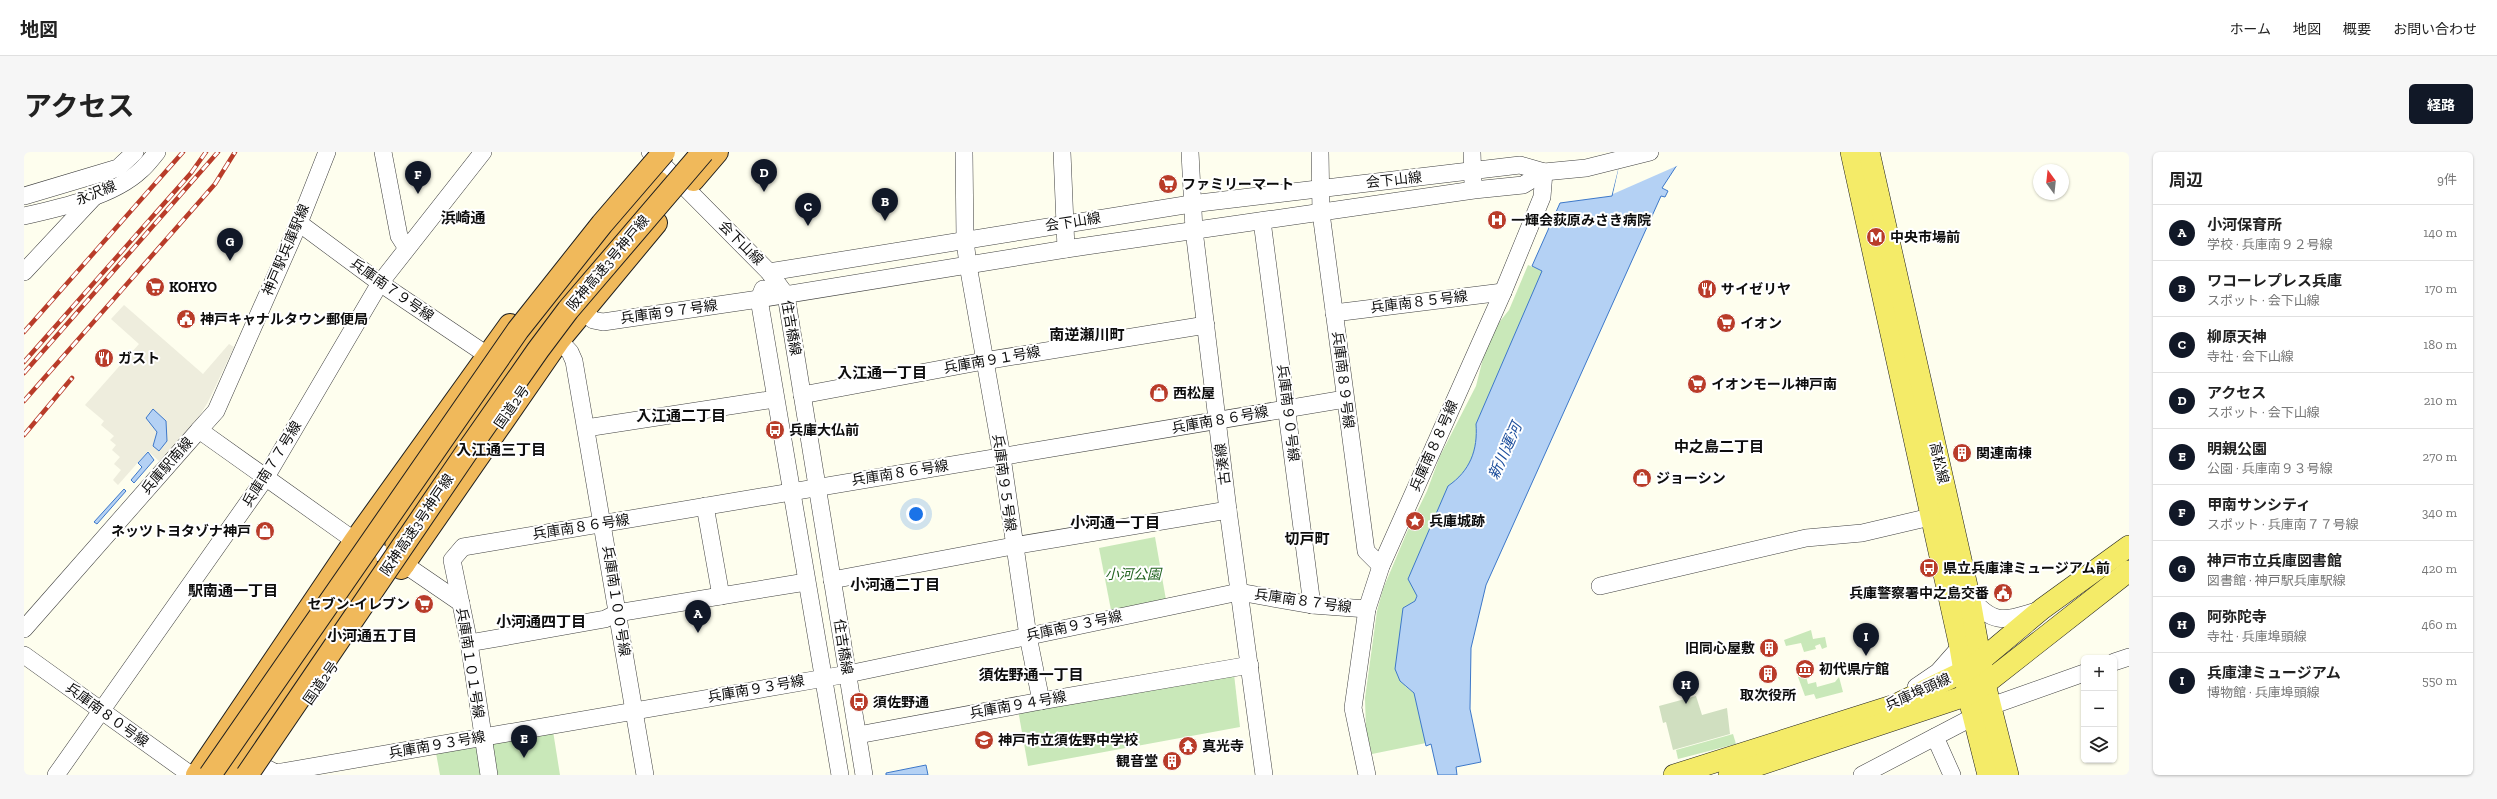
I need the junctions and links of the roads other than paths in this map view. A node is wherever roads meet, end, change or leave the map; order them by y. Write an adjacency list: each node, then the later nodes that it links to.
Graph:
1 (135, 152): 24 (street, 永沢線)
2 (157, 152): 25 (street, 永沢線)
3 (327, 152): 32 (street, 神戸駅兵庫駅線)
4 (383, 152): 37 (street)
5 (483, 152): 37 (street, 兵庫南７７号線)
6 (688, 152): 71 (highway)
7 (703, 152): 109 (highway, 阪神高速3号神戸線, bridge)
8 (717, 152): 22 (highway, 国道2号)
9 (964, 152): 36 (street, 兵庫南９５号線)
10 (1062, 152): 33 (street)
11 (1190, 152): 26 (street, 古湊線)
12 (1320, 152): 21 (street, 兵庫南８９号線)
13 (1472, 152): 19 (street)
14 (1650, 152): 18 (street, 会下山線)
15 (1851, 152): 65 (main road, 高松線)
16 (1869, 152): 65 (main road, 高松線)
17 (659, 154): 22 (street, 会下山線); 50 (highway); 114 (highway, 阪神高速3号神戸線, bridge)
18 (1618, 158): 20 (street, 会下山線)
19 (1472, 172): 20 (street, 会下山線); 21 (street, 会下山線); 23 (street)
20 (1544, 172): 23 (street, 会下山線); 43 (street, 兵庫南８８号線)
21 (1320, 187): 26 (street, 会下山線); 29 (street, 兵庫南８９号線)
22 (686, 188): 41 (street, 会下山線); 46 (highway, 国道2号)
23 (1474, 190): 29 (street, 会下山線)
24 (24, 196)
25 (95, 196): 28 (street, 永沢線); 35 (street)
26 (1191, 204): 33 (street, 会下山線); 34 (street, 古湊線)
27 (24, 205): 28 (street)
28 (48, 211): 30 (street, 永沢線); 35 (street)
29 (1321, 213): 31 (street, 会下山線); 47 (street, 兵庫南８９号線)
30 (24, 216)
31 (1262, 221): 34 (street, 会下山線); 55 (street, 兵庫南９０号線)
32 (299, 223): 42 (street, 兵庫南７９号線); 58 (street, 神戸駅兵庫駅線)
33 (1063, 224): 36 (street, 会下山線); 38 (street)
34 (1194, 230): 38 (street, 会下山線); 48 (street, 古湊線)
35 (55, 236): 40 (street)
36 (965, 240): 39 (street, 兵庫南９５号線); 41 (street, 会下山線)
37 (406, 247): 42 (street, 兵庫南７７号線)
38 (1066, 249): 39 (street, 会下山線)
39 (968, 265): 44 (street, 会下山線); 51 (street, 兵庫南９５号線)
40 (24, 272)
41 (769, 272): 44 (street, 住吉橋線); 45 (street, 住吉橋線)
42 (380, 283): 50 (street, 兵庫南７９号線); 60 (street, 兵庫南７７号線)
43 (1503, 292): 47 (street, 兵庫南８５号線); 72 (street, 兵庫南８８号線)
44 (786, 295): 45 (street, 兵庫南９７号線); 52 (street, 住吉橋線)
45 (759, 299): 46 (street, 兵庫南９７号線); 53 (street, 住吉橋線)
46 (583, 310): 49 (highway, 国道2号)
47 (1334, 313): 54 (street, 兵庫南８９号線)
48 (1206, 325): 51 (street, 兵庫南９１号線); 56 (street, 古湊線)
49 (559, 340): 57 (street, 兵庫南１００号線); 71 (highway, 国道2号)
50 (487, 355): 67 (highway)
51 (984, 360): 52 (street, 兵庫南９１号線); 59 (street, 兵庫南９５号線)
52 (802, 395): 61 (street, 住吉橋線)
53 (775, 399): 57 (street); 62 (street, 住吉橋線)
54 (1345, 399): 55 (street, 兵庫南８６号線); 72 (street, 兵庫南８９号線)
55 (1287, 408): 56 (street, 兵庫南８６号線); 81 (street, 兵庫南９０号線)
56 (1218, 420): 59 (street, 兵庫南８６号線); 64 (street, 古湊線)
57 (586, 428): 66 (street, 兵庫南１００号線)
58 (199, 430): 60 (street, 兵庫駅南線); 85 (street, 兵庫駅南線)
59 (1002, 457): 61 (street, 兵庫南８６号線); 68 (street, 兵庫南９５号線)
60 (266, 478): 67 (street, 兵庫駅南線); 102 (street, 兵庫南７７号線)
61 (817, 487): 62 (street, 兵庫南８６号線); 74 (street, 住吉橋線)
62 (791, 492): 63 (street, 兵庫南８６号線); 75 (street, 住吉橋線)
63 (705, 506): 66 (street, 兵庫南８６号線); 78 (street)
64 (1228, 510): 68 (street); 77 (street, 古湊線)
65 (1940, 515): 76 (street); 79 (main road, 高松線); 88 (main road, 高松線)
66 (603, 524): 70 (street, 兵庫南８６号線); 84 (street, 兵庫南１００号線)
67 (355, 541): 71 (street, 兵庫駅南線); 113 (highway); 115 (highway)
68 (1013, 546): 74 (street); 86 (street, 兵庫南９５号線)
69 (2129, 546): 83 (main road, 兵庫埠頭線)
70 (458, 552): 80 (street, 兵庫南１０１号線)
71 (404, 564): 80 (street, 兵庫駅南線); 109 (highway, 国道2号)
72 (1381, 566): 82 (street, 兵庫南８８号線)
73 (2129, 571): 97 (main road, 兵庫埠頭線)
74 (832, 580): 94 (street, 住吉橋線)
75 (806, 582): 78 (street); 96 (street, 住吉橋線)
76 (1600, 586)
77 (1240, 592): 81 (street, 兵庫南８７号線); 86 (street, 兵庫南９３号線); 92 (street, 古湊線)
78 (721, 596): 84 (street)
79 (1968, 596): 83 (street); 93 (main road, 高松線)
80 (461, 603): 87 (street, 兵庫南１０１号線)
81 (1312, 605): 82 (street, 兵庫南８７号線)
82 (1367, 609): 120 (street, 兵庫南８８号線)
83 (2042, 609): 93 (main road, 兵庫埠頭線)
84 (617, 612): 87 (street); 103 (street, 兵庫南１００号線)
85 (24, 629)
86 (1028, 636): 94 (street, 兵庫南９３号線); 99 (street, 兵庫南９５号線)
87 (468, 643): 107 (street, 兵庫南１０１号線)
88 (1960, 647): 93 (main road, 高松線); 100 (street)
89 (24, 655): 102 (street, 兵庫南８０号線)
90 (2129, 657): 91 (street)
91 (2117, 661)
92 (1250, 665): 99 (street, 兵庫南９４号線); 119 (street, 古湊線)
93 (1972, 667): 97 (main road, 高松線); 98 (main road, 高松線); 100 (main road, 兵庫埠頭線)
94 (848, 674): 96 (street, 兵庫南９３号線); 105 (street, 住吉橋線)
95 (2081, 674): 101 (street)
96 (822, 678): 103 (street, 兵庫南９３号線); 110 (street, 住吉橋線)
97 (1985, 684): 98 (main road, 兵庫埠頭線); 101 (main road, 高松線)
98 (1968, 695): 104 (main road, 高松線); 108 (main road, 兵庫埠頭線)
99 (1041, 701): 105 (street, 兵庫南９４号線)
100 (1895, 705): 108 (main road, 兵庫埠頭線)
101 (1991, 706): 125 (main road, 高松線)
102 (100, 711): 111 (street, 兵庫南７７号線); 112 (street, 兵庫南８０号線)
103 (634, 711): 107 (street, 兵庫南９３号線); 117 (street, 兵庫南１００号線)
104 (1974, 718): 106 (street); 124 (main road, 高松線)
105 (858, 735): 118 (street, 住吉橋線)
106 (1935, 737): 122 (street); 123 (street)
107 (482, 738): 109 (street, 兵庫南９３号線); 116 (street, 兵庫南１０１号線)
108 (1740, 768): 121 (main road, 兵庫埠頭線)
109 (260, 772)
110 (837, 774)
111 (56, 775)
112 (191, 775)
113 (197, 775)
114 (210, 775)
115 (227, 775)
116 (489, 775)
117 (645, 775)
118 (864, 775)
119 (1264, 775)
120 (1367, 775)
121 (1674, 775)
122 (1862, 775)
123 (1952, 775)
124 (1988, 775)
125 (2008, 775)

